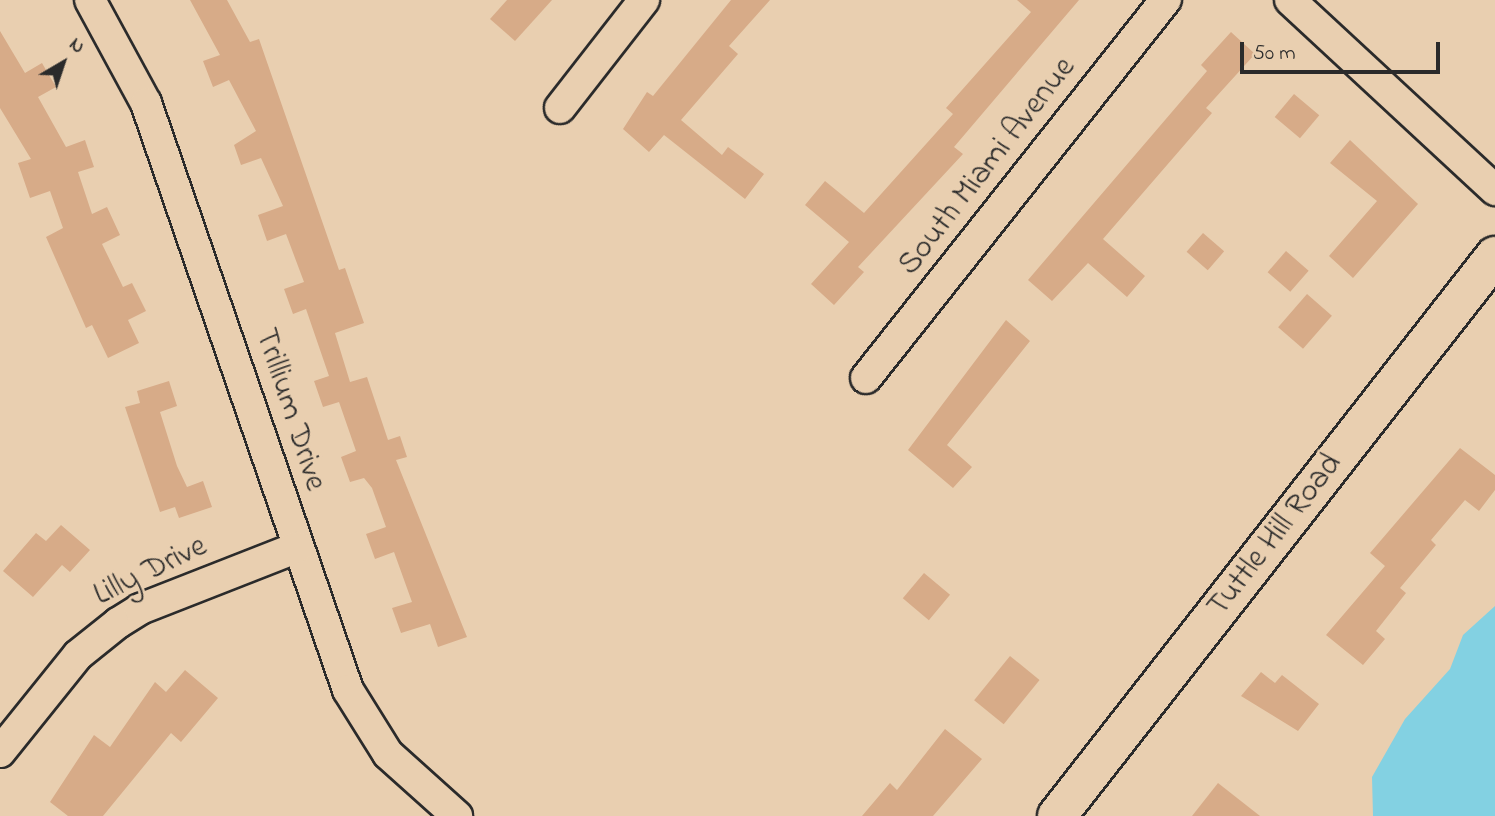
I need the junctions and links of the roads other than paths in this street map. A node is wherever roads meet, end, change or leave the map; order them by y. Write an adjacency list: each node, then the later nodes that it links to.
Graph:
1 (90, 0): 9 (street, Trillium Drive)
2 (644, 0): 5 (street)
3 (1166, 0): 8 (street, South Miami Avenue)
4 (1290, 0): 6 (street)
5 (560, 108)
6 (1495, 190)
7 (1495, 256): 12 (main road, Tuttle Hill Road)
8 (866, 378)
9 (298, 547): 10 (street, Lilly Drive); 11 (street, Trillium Drive)
10 (0, 752)
11 (457, 816)
12 (1057, 816)

